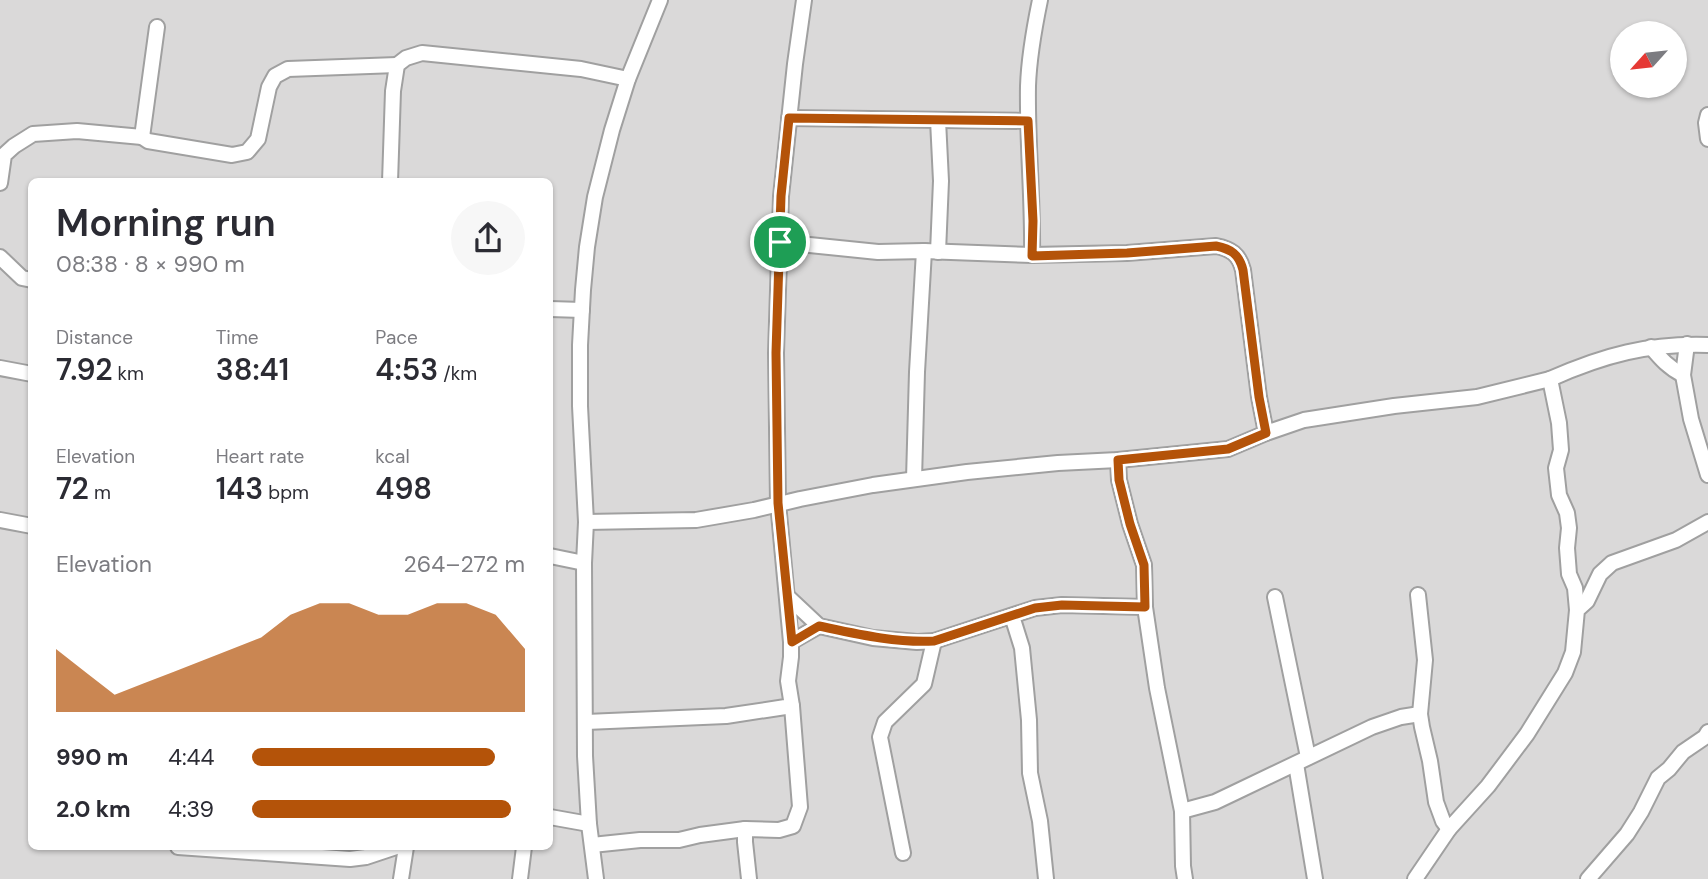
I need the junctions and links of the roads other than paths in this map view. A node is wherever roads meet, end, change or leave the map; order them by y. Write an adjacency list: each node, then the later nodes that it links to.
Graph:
1 (660, 0): 6 (street)
2 (804, 0): 8 (street)
3 (1040, 0): 10 (street)
4 (157, 27): 11 (street)
5 (397, 65): 6 (street); 11 (street); 13 (street)
6 (628, 79): 21 (street)
7 (1708, 115): 12 (street)
8 (789, 118): 9 (street); 15 (street)
9 (938, 120): 10 (street); 16 (street)
10 (1028, 121): 17 (street)
11 (142, 138): 14 (street)
12 (1708, 139)
13 (390, 178)
14 (0, 183)
15 (780, 242): 16 (street); 33 (street)
16 (931, 252): 17 (street); 32 (street)
17 (1032, 256): 29 (street)
18 (0, 257): 19 (street)
19 (28, 279)
20 (553, 309): 21 (street)
21 (582, 310): 35 (street)
22 (1687, 344): 23 (street); 24 (street); 27 (street)
23 (1708, 345)
24 (1651, 347): 27 (street); 28 (street)
25 (0, 368): 26 (street)
26 (28, 373)
27 (1683, 375): 31 (street)
28 (1549, 379): 29 (street); 44 (street)
29 (1266, 433): 30 (street)
30 (1118, 460): 32 (street); 43 (street)
31 (1708, 475)
32 (914, 479): 33 (street)
33 (778, 503): 35 (street); 41 (street)
34 (0, 520): 37 (street)
35 (586, 522): 39 (street)
36 (1708, 522): 44 (street)
37 (28, 525)
38 (553, 557): 39 (street)
39 (584, 563): 51 (street)
40 (1418, 595): 50 (street)
41 (786, 596): 46 (street); 48 (street)
42 (1275, 597): 53 (street)
43 (1145, 607): 45 (street); 54 (street)
44 (1577, 610): 58 (street)
45 (1012, 616): 47 (street); 69 (street)
46 (819, 626): 47 (street); 48 (street)
47 (934, 641): 64 (street)
48 (792, 642): 49 (street)
49 (792, 706): 51 (street); 57 (street)
50 (1420, 714): 53 (street); 58 (street)
51 (586, 722): 56 (street)
52 (1707, 736): 73 (street)
53 (1302, 760): 54 (street); 71 (street)
54 (1182, 811): 70 (street)
55 (553, 818): 56 (street)
56 (589, 824): 59 (street)
57 (746, 829): 59 (street); 68 (street)
58 (1449, 829): 72 (street)
59 (593, 845): 67 (street)
60 (221, 850): 61 (street)
61 (387, 850)
62 (406, 850): 65 (street)
63 (524, 850): 66 (street)
64 (903, 853)
65 (401, 879)
66 (520, 879)
67 (596, 879)
68 (749, 879)
69 (1046, 879)
70 (1185, 879)
71 (1315, 879)
72 (1415, 879)
73 (1588, 879)

